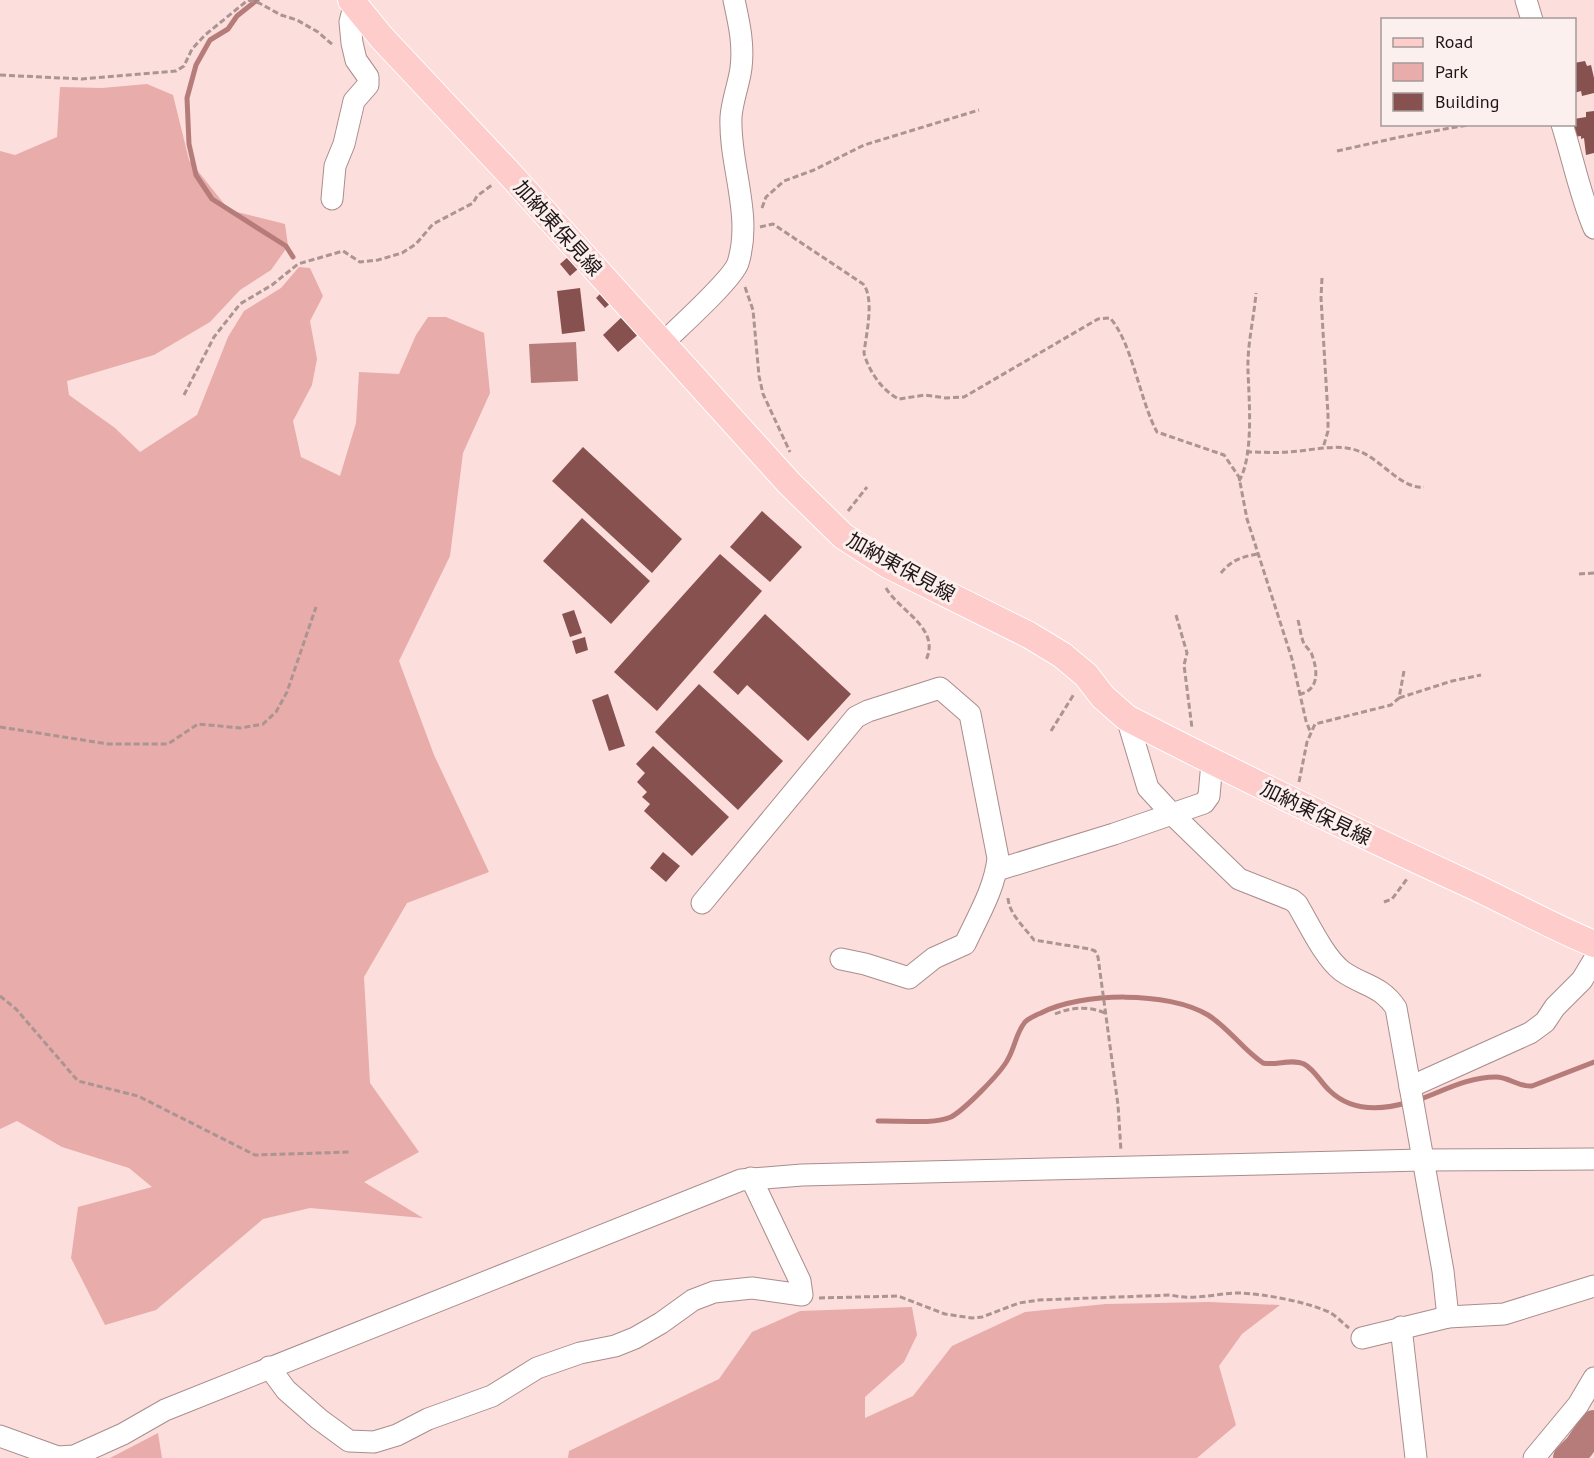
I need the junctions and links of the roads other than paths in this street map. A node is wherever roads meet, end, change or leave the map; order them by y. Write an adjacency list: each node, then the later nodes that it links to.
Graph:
1 (734, 0): 8 (street)
2 (1526, 0): 4 (street)
3 (352, 3): 6 (street); 8 (main road, 加納東保見線)
4 (1531, 18)
5 (1563, 126): 7 (street)
6 (332, 199)
7 (1594, 228)
8 (663, 343): 9 (main road, 加納東保見線)
9 (1126, 718): 10 (main road, 加納東保見線); 11 (street)
10 (1212, 762): 11 (street); 14 (main road, 加納東保見線)
11 (1172, 814): 12 (street); 17 (street)
12 (1004, 868): 13 (street); 15 (street)
13 (702, 903)
14 (1594, 944)
15 (841, 959)
16 (1594, 960): 17 (street)
17 (1410, 1087): 19 (street)
18 (1594, 1159): 19 (street)
19 (1422, 1160): 20 (street); 22 (street)
20 (751, 1178): 25 (street); 25 (street)
21 (1594, 1286): 22 (street)
22 (1448, 1317): 23 (street)
23 (1401, 1327): 24 (street); 28 (street)
24 (1362, 1338)
25 (269, 1368): 27 (street)
26 (1594, 1378): 29 (street)
27 (0, 1436)
28 (1416, 1458)
29 (1533, 1458)

